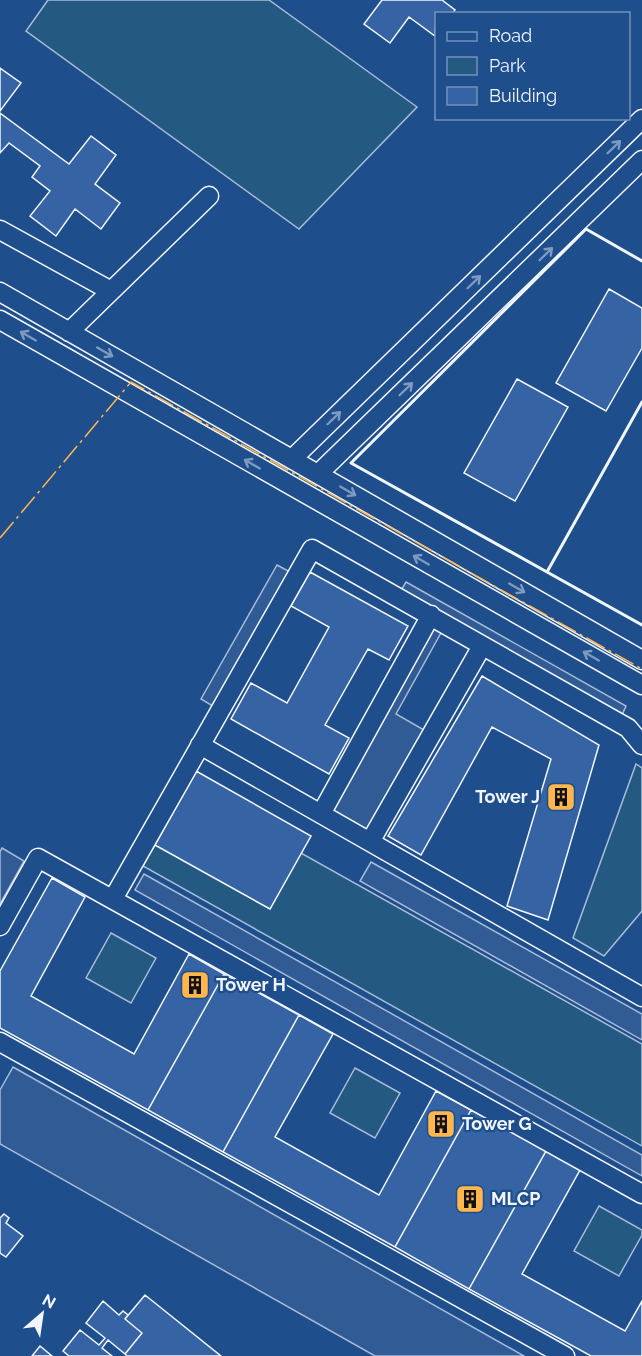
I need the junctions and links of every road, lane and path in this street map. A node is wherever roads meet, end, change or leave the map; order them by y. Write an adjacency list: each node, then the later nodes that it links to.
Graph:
1 (642, 119): 9 (street, one-way to 1)
2 (642, 160): 10 (street, one-way to 2)
3 (209, 196): 5 (street)
4 (0, 230): 5 (street)
5 (111, 291): 8 (street)
6 (0, 292): 8 (street)
7 (0, 320): 14 (street, one-way to 7)
8 (69, 332): 9 (street, one-way to 9)
9 (292, 459): 10 (street)
10 (318, 474): 13 (street, one-way to 13)
11 (431, 615): 12 (street); 17 (street); 18 (street)
12 (482, 646): 15 (street); 19 (street)
13 (642, 660)
14 (642, 685)
15 (635, 728): 16 (street)
16 (642, 744)
17 (200, 745): 18 (street); 20 (street)
18 (321, 814): 19 (street)
19 (370, 842): 22 (street)
20 (112, 899): 21 (street); 24 (street)
21 (0, 926)
22 (642, 996)
23 (0, 1042): 25 (street)
24 (642, 1194)
25 (565, 1356)

